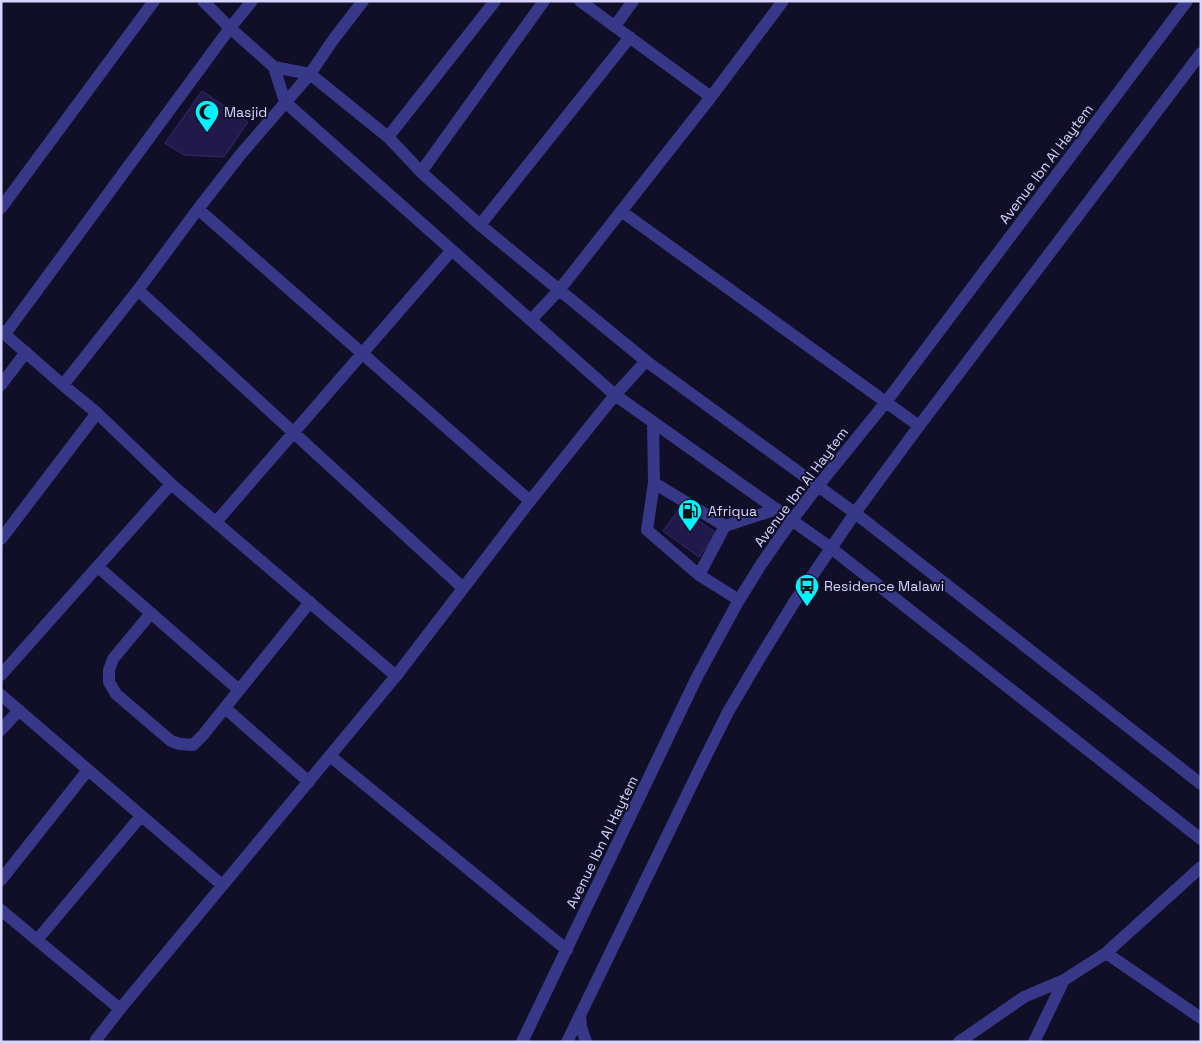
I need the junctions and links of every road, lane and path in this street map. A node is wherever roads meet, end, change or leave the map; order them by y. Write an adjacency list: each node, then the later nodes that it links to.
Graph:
1 (154, 1): 21 (street)
2 (203, 1): 12 (street)
3 (252, 1): 12 (street)
4 (363, 1): 16 (street)
5 (495, 1): 19 (street)
6 (544, 1): 20 (street)
7 (580, 1): 11 (street)
8 (633, 1): 11 (street)
9 (783, 1): 17 (street)
10 (1186, 1): 36 (street, Avenue Ibn Al Haytem)
11 (615, 26): 13 (street)
12 (230, 28): 15 (street); 29 (street)
13 (630, 37): 17 (street); 24 (street)
14 (1201, 53): 39 (street)
15 (274, 67): 16 (street); 18 (street)
16 (310, 74): 18 (street); 19 (street)
17 (711, 97): 23 (street)
18 (285, 102): 22 (street); 25 (street)
19 (388, 137): 20 (street)
20 (421, 172): 24 (street)
21 (1, 208)
22 (198, 209): 27 (street); 31 (street)
23 (621, 211): 26 (street); 36 (street)
24 (480, 225): 26 (street)
25 (452, 250): 28 (street); 31 (street)
26 (560, 289): 28 (street); 32 (street)
27 (138, 290): 34 (street); 40 (street)
28 (531, 320): 35 (street)
29 (3, 332): 30 (street)
30 (26, 352): 33 (street); 34 (street)
31 (362, 354): 40 (street); 44 (street)
32 (646, 360): 35 (street); 43 (street)
33 (1, 385)
34 (63, 386): 37 (street)
35 (615, 395): 38 (street); 44 (street)
36 (886, 402): 39 (street); 43 (street, Avenue Ibn Al Haytem)
37 (97, 413): 42 (street); 50 (street)
38 (653, 422): 41 (street); 45 (street)
39 (919, 426): 46 (street)
40 (294, 433): 48 (street); 54 (street)
41 (654, 483): 49 (street); 53 (street)
42 (171, 484): 48 (street); 52 (street)
43 (818, 486): 46 (street); 47 (street, Avenue Ibn Al Haytem)
44 (530, 501): 54 (street)
45 (777, 509): 47 (street); 49 (street)
46 (855, 514): 51 (street); 68 (street)
47 (792, 520): 51 (street); 55 (street, Avenue Ibn Al Haytem)
48 (216, 522): 56 (street)
49 (725, 526): 53 (street)
50 (1, 539)
51 (831, 548): 70 (street); 80 (street)
52 (98, 567): 57 (street); 58 (street)
53 (699, 575): 55 (street)
54 (463, 588): 59 (street)
55 (739, 600): 76 (street, Avenue Ibn Al Haytem)
56 (310, 602): 59 (street); 60 (street)
57 (151, 612): 60 (street); 62 (street)
58 (1, 676)
59 (396, 676): 65 (street)
60 (240, 690): 62 (street)
61 (1, 695): 63 (street)
62 (225, 708): 67 (street)
63 (19, 710): 64 (street); 66 (street)
64 (1, 730)
65 (330, 756): 67 (street); 76 (street)
66 (88, 770): 69 (street); 72 (street)
67 (309, 782): 73 (street)
68 (1201, 784)
69 (142, 816): 73 (street); 75 (street)
70 (1201, 839)
71 (1201, 868): 77 (street)
72 (1, 880)
73 (222, 885): 79 (street)
74 (1, 910): 75 (street)
75 (37, 940): 79 (street)
76 (567, 950): 83 (street, Avenue Ibn Al Haytem)
77 (1106, 953): 78 (street); 81 (street)
78 (1064, 980): 86 (street); 87 (street)
79 (120, 1009): 82 (street)
80 (580, 1015): 84 (street); 85 (street)
81 (1201, 1018)
82 (96, 1041)
83 (522, 1042)
84 (567, 1042)
85 (586, 1042)
86 (958, 1042)
87 (1034, 1042)

